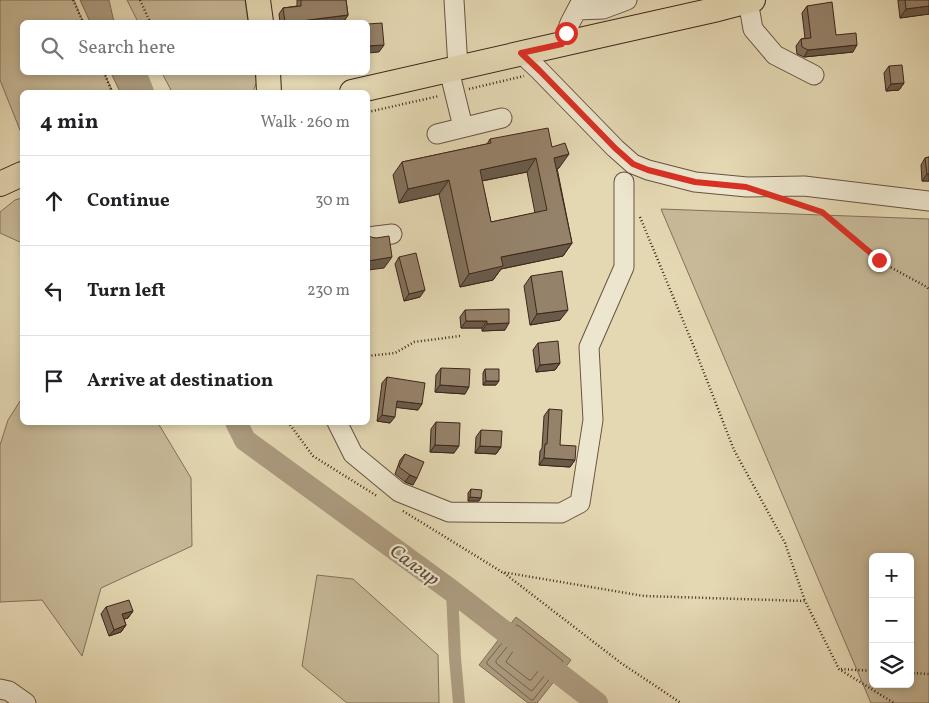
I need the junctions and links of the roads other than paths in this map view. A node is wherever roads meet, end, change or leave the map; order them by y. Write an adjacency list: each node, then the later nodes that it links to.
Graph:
1 (258, 0): 6 (main road)
2 (454, 0): 9 (street)
3 (627, 0): 5 (street)
4 (751, 1): 7 (main road); 11 (street)
5 (580, 5): 7 (street)
6 (261, 20)
7 (562, 44): 8 (main road)
8 (521, 53): 9 (main road); 20 (street)
9 (453, 69): 13 (main road); 15 (street)
10 (268, 75): 12 (main road)
11 (814, 75)
12 (269, 90)
13 (361, 90)
14 (502, 118): 15 (street)
15 (463, 127): 16 (street)
16 (437, 134)
17 (20, 175): 19 (main road)
18 (624, 182): 23 (street)
19 (0, 184)
20 (929, 201)
21 (392, 234): 22 (street)
22 (370, 237)
23 (338, 425)
24 (0, 689): 25 (street)
25 (26, 703)

